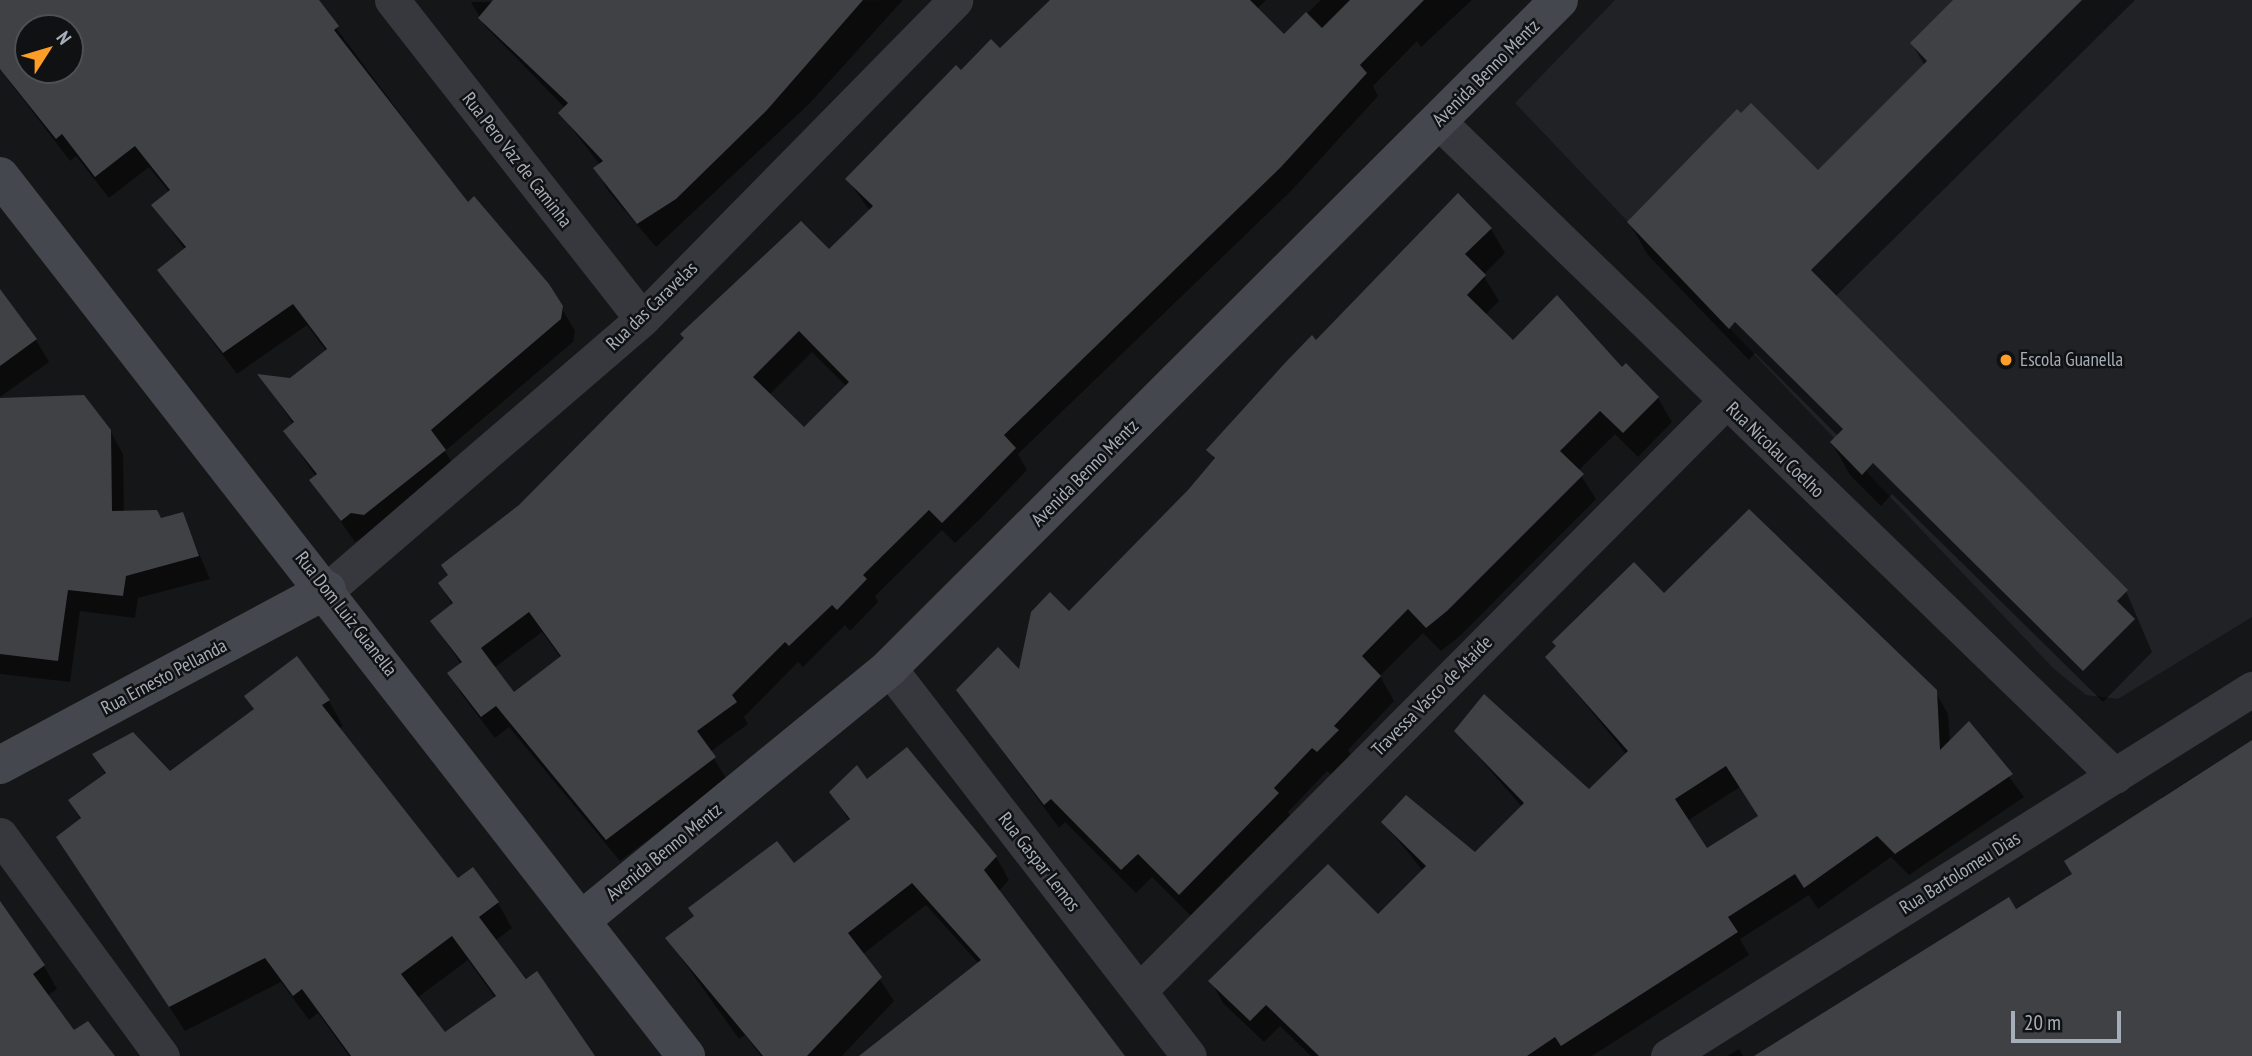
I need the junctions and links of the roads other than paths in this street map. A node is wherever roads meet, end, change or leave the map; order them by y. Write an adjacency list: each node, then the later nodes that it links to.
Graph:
1 (392, 0): 6 (street, Rua Pero Vaz de Caminha)
2 (955, 0): 6 (street, Rua das Caravelas)
3 (1559, 0): 4 (street, Avenida Benno Mentz)
4 (1437, 121): 7 (street, Rua Nicolau Coelho); 9 (street, Avenida Benno Mentz)
5 (0, 176): 8 (street, Rua Dom Luiz Guanella)
6 (642, 319): 8 (street, Rua das Caravelas)
7 (1724, 401): 12 (street, Rua Nicolau Coelho); 15 (street, Travessa Vasco de Ataíde)
8 (327, 590): 11 (street, Rua Ernesto Pellanda); 14 (street, Rua Dom Luiz Guanella)
9 (889, 668): 14 (street, Avenida Benno Mentz); 15 (street, Rua Gaspar Lemos)
10 (2252, 689): 12 (street, Rua Bartolomeu Dias)
11 (0, 765)
12 (2115, 776): 19 (street, Rua Bartolomeu Dias)
13 (0, 835): 16 (street)
14 (584, 918): 17 (street, Rua Dom Luiz Guanella)
15 (1139, 991): 18 (street, Rua Gaspar Lemos)
16 (162, 1056)
17 (686, 1056)
18 (1189, 1056)
19 (1668, 1056)

